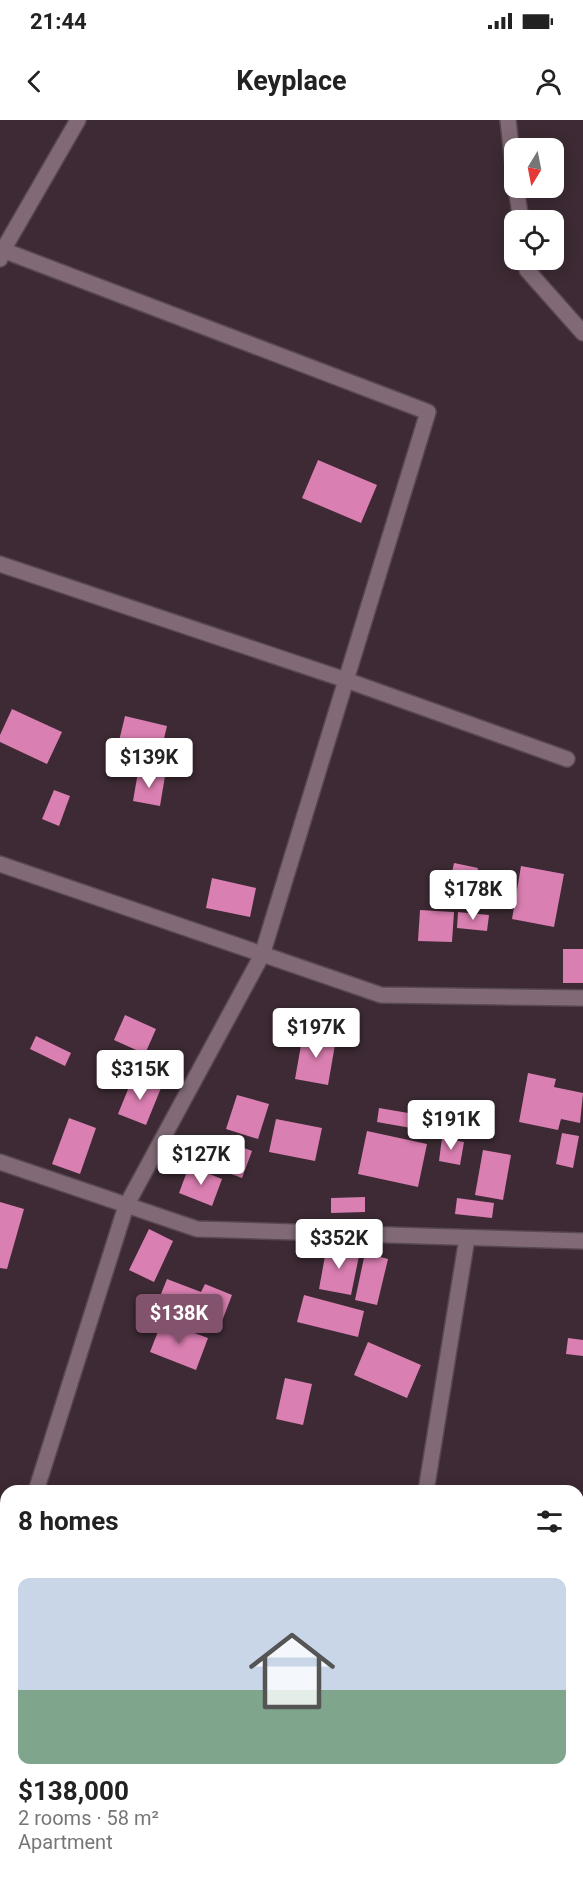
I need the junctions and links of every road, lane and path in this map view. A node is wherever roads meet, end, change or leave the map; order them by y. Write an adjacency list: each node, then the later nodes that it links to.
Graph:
1 (78, 120): 4 (street)
2 (508, 120): 3 (street)
3 (510, 138)
4 (1, 253): 8 (street)
5 (527, 270): 6 (street)
6 (583, 333)
7 (0, 564): 8 (street)
8 (346, 680): 9 (street); 11 (street)
9 (567, 759)
10 (0, 864): 11 (street)
11 (262, 955): 12 (street); 14 (street)
12 (583, 998)
13 (0, 1162): 14 (street)
14 (126, 1206): 15 (street); 17 (street)
15 (467, 1238): 16 (street); 18 (street)
16 (583, 1241)
17 (38, 1485)
18 (427, 1485)

